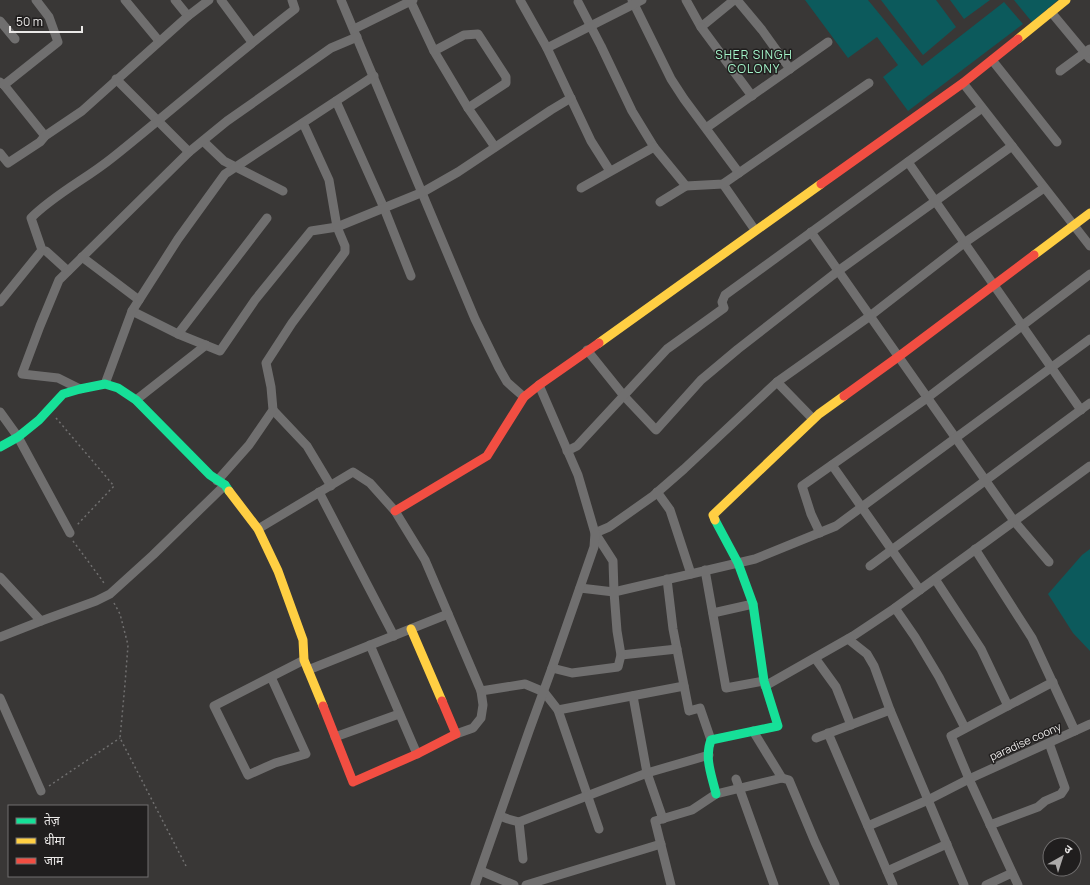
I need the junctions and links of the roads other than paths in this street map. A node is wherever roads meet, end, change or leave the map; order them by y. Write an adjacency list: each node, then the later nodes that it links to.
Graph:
1 (36, 0): 36 (street)
2 (125, 0): 23 (street)
3 (175, 0): 17 (street)
4 (209, 0): 17 (street)
5 (221, 0): 24 (street)
6 (292, 0): 24 (street)
7 (341, 0): 21 (street)
8 (411, 0): 21 (street); 27 (street)
9 (520, 0): 26 (street)
10 (686, 0): 20 (street)
11 (734, 0): 20 (street)
12 (737, 0): 30 (street)
13 (1066, 0): 16 (street)
14 (636, 1): 19 (street); 44 (street)
15 (578, 2): 19 (street)
16 (1051, 12): 28 (street); 29 (street)
17 (188, 16): 23 (street)
18 (0, 21): 22 (street)
19 (591, 26): 26 (street); 48 (street)
20 (701, 27): 37 (street)
21 (356, 33): 32 (street); 46 (street)
22 (15, 39)
23 (159, 41): 33 (street)
24 (252, 42): 42 (street)
25 (828, 42): 30 (street)
26 (547, 48): 38 (street)
27 (434, 51): 40 (street); 40 (street)
28 (1088, 54): 31 (street)
29 (992, 60): 35 (street); 47 (street)
30 (790, 69): 37 (street)
31 (1060, 72)
32 (374, 76): 39 (street); 64 (street)
33 (116, 79): 42 (street); 45 (street)
34 (869, 83): 58 (street)
35 (963, 83): 41 (street); 72 (street)
36 (2, 84): 45 (street)
37 (752, 96): 44 (street)
38 (571, 98): 50 (street); 57 (street)
39 (336, 101): 43 (street); 67 (street)
40 (468, 108): 50 (street)
41 (982, 108): 49 (street); 53 (street)
42 (158, 121): 51 (street); 76 (street)
43 (303, 123): 55 (street); 71 (street)
44 (706, 128): 58 (street)
45 (45, 136): 54 (street)
46 (203, 141): 51 (street); 55 (street)
47 (1057, 142)
48 (654, 146): 57 (street); 60 (street)
49 (1012, 146): 62 (street); 65 (street)
50 (495, 147): 64 (street)
51 (189, 152): 77 (street)
52 (0, 153): 54 (street)
53 (908, 162): 65 (street); 73 (street)
54 (8, 163): 56 (street)
55 (237, 168): 63 (street); 83 (street)
56 (0, 169)
57 (610, 171): 61 (street)
58 (739, 173): 59 (street)
59 (723, 184): 60 (street); 72 (street)
60 (686, 186): 66 (street)
61 (581, 188)
62 (1044, 188): 70 (street); 74 (street)
63 (283, 191)
64 (423, 192): 67 (street); 99 (street)
65 (935, 201): 74 (street); 79 (street)
66 (660, 202)
67 (384, 208): 71 (street); 81 (street)
68 (1090, 213): 70 (street)
69 (267, 218): 88 (street)
70 (1074, 225): 75 (street); 82 (street)
71 (337, 227): 90 (street); 103 (street)
72 (755, 230): 91 (street)
73 (811, 232): 79 (street); 98 (street)
74 (964, 243): 82 (street); 86 (street)
75 (1090, 246)
76 (42, 250): 78 (street); 84 (street)
77 (82, 257): 78 (street); 83 (street)
78 (68, 271): 97 (street)
79 (838, 271): 86 (street); 98 (street)
80 (1090, 274): 87 (street)
81 (411, 276)
82 (994, 285): 87 (street); 92 (street)
83 (139, 300): 85 (street)
84 (0, 302)
85 (132, 311): 88 (street); 95 (street)
86 (870, 316): 92 (street); 94 (street)
87 (1022, 326): 93 (street); 100 (street)
88 (178, 334): 90 (street)
89 (1090, 339): 93 (street)
90 (206, 345): 101 (street)
91 (587, 350): 96 (street); 98 (street)
92 (898, 357): 100 (street); 106 (street)
93 (1051, 368): 104 (street); 108 (street)
94 (777, 382): 106 (street); 117 (street)
95 (105, 384): 97 (street); 101 (street)
96 (539, 385): 99 (street); 110 (street)
97 (80, 389): 107 (street)
98 (624, 396): 110 (street)
99 (524, 397): 119 (street)
100 (927, 398): 108 (street); 111 (street)
101 (136, 400): 114 (street)
102 (1090, 403): 104 (street)
103 (273, 410): 114 (street); 115 (street)
104 (1081, 410): 113 (street)
105 (0, 412): 107 (street)
106 (813, 419): 128 (street)
107 (18, 437): 109 (street); 122 (street)
108 (956, 438): 113 (street); 118 (street)
109 (0, 447)
110 (567, 451): 123 (street)
111 (832, 465): 118 (street); 124 (street)
112 (1090, 466): 120 (street)
113 (985, 480): 120 (street); 126 (street)
114 (221, 483): 121 (street); 142 (street)
115 (331, 486): 116 (street); 119 (street)
116 (319, 492): 121 (street); 144 (street)
117 (657, 492): 123 (street); 131 (street)
118 (862, 507): 124 (street); 126 (street)
119 (395, 511): 141 (street)
120 (1014, 521): 125 (street); 127 (street)
121 (258, 529): 151 (street)
122 (70, 532)
123 (595, 533): 135 (street); 137 (street)
124 (820, 533): 128 (street)
125 (975, 549): 134 (street); 155 (street)
126 (892, 550): 129 (street); 136 (street)
127 (1049, 562)
128 (738, 563): 130 (street); 138 (street)
129 (870, 566)
130 (705, 570): 131 (street); 140 (street)
131 (691, 574): 133 (street)
132 (0, 577): 142 (street)
133 (667, 579): 137 (street); 148 (street)
134 (935, 579): 136 (street); 162 (street)
135 (580, 588): 137 (street); 152 (street)
136 (920, 590): 139 (street)
137 (614, 592): 149 (street)
138 (752, 604): 140 (street); 156 (street)
139 (895, 608): 146 (street); 168 (street)
140 (713, 613): 156 (street)
141 (448, 614): 143 (street); 158 (street)
142 (41, 621): 145 (street)
143 (411, 629): 144 (street); 172 (street)
144 (394, 636): 147 (street)
145 (0, 637)
146 (848, 639): 150 (street); 164 (street)
147 (370, 645): 153 (street); 165 (street)
148 (676, 649): 149 (street); 157 (street)
149 (621, 655): 152 (street)
150 (815, 658): 156 (street); 167 (street)
151 (304, 660): 153 (street); 154 (street)
152 (552, 668): 159 (street)
153 (308, 670): 173 (street)
154 (271, 677): 154 (street)
155 (1053, 682): 162 (street); 170 (street)
156 (765, 684): 169 (street)
157 (684, 686): 160 (street); 175 (street)
158 (480, 691): 159 (street); 172 (street)
159 (544, 692): 163 (street); 188 (street)
160 (633, 696): 163 (street); 179 (street)
161 (0, 698): 184 (street)
162 (1008, 706): 168 (street)
163 (558, 710): 186 (street)
164 (890, 710): 167 (street); 187 (street)
165 (399, 714): 173 (street); 177 (street)
166 (1090, 724): 170 (street, paradise coony)
167 (851, 725): 171 (street)
168 (965, 728): 182 (street)
169 (753, 731): 175 (street); 180 (street)
170 (1075, 731): 176 (street, paradise coony)
171 (828, 733): 174 (street); 192 (street)
172 (456, 734): 177 (street)
173 (335, 737): 177 (street)
174 (816, 738)
175 (711, 740): 178 (street)
176 (1049, 743): 182 (street, paradise coony); 191 (street)
177 (417, 754)
178 (708, 755): 179 (street); 185 (street)
179 (647, 773): 186 (street); 189 (street)
180 (782, 778): 183 (street); 205 (street)
181 (736, 779): 183 (street)
182 (969, 779): 187 (street, paradise coony); 191 (street)
183 (740, 789): 185 (street); 204 (street)
184 (41, 791)
185 (716, 794): 189 (street)
186 (587, 795): 190 (street); 193 (street)
187 (928, 800): 192 (street, paradise coony); 195 (street)
188 (500, 816): 190 (street); 197 (street)
189 (662, 819): 194 (street)
190 (519, 822): 196 (street)
191 (990, 825): 199 (street)
192 (868, 826): 198 (street)
193 (599, 829)
194 (661, 844): 202 (street); 203 (street)
195 (947, 844): 198 (street); 207 (street)
196 (522, 859)
197 (481, 871): 200 (street); 201 (street)
198 (887, 871): 206 (street)
199 (1012, 873): 208 (street); 209 (street)
200 (475, 885)
201 (514, 885)
202 (526, 885)
203 (671, 885)
204 (774, 885)
205 (835, 885)
206 (893, 885)
207 (964, 885)
208 (986, 885)
209 (1018, 885)

